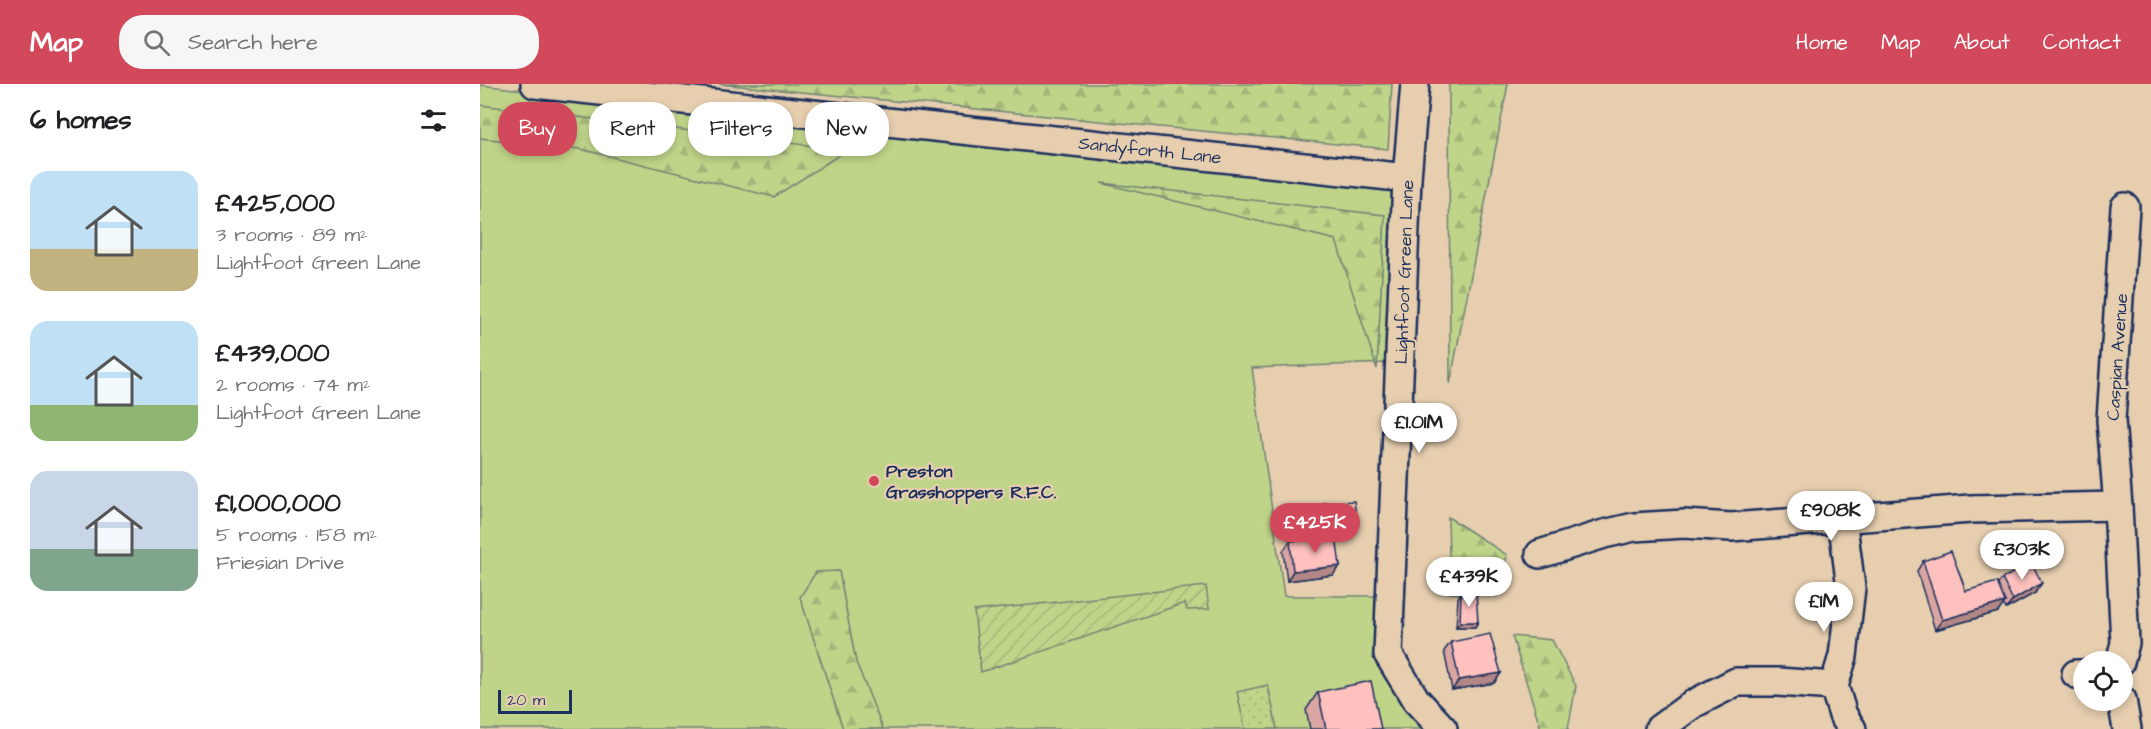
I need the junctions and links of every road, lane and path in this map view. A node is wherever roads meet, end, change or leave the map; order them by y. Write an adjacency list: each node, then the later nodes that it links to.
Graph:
1 (535, 84): 3 (street, Sandyforth Lane)
2 (1415, 84): 3 (street, Lightfoot Green Lane)
3 (1407, 178): 11 (street, Lightfoot Green Lane)
4 (2125, 207): 5 (street, Caspian Avenue)
5 (2118, 506): 6 (street); 8 (street, Caspian Avenue)
6 (1842, 518): 7 (street); 9 (street)
7 (1540, 554)
8 (2123, 651)
9 (1834, 686): 12 (street); 13 (street)
10 (2124, 711): 14 (street)
11 (1443, 729)
12 (1659, 729)
13 (1852, 729)
14 (2127, 729)

